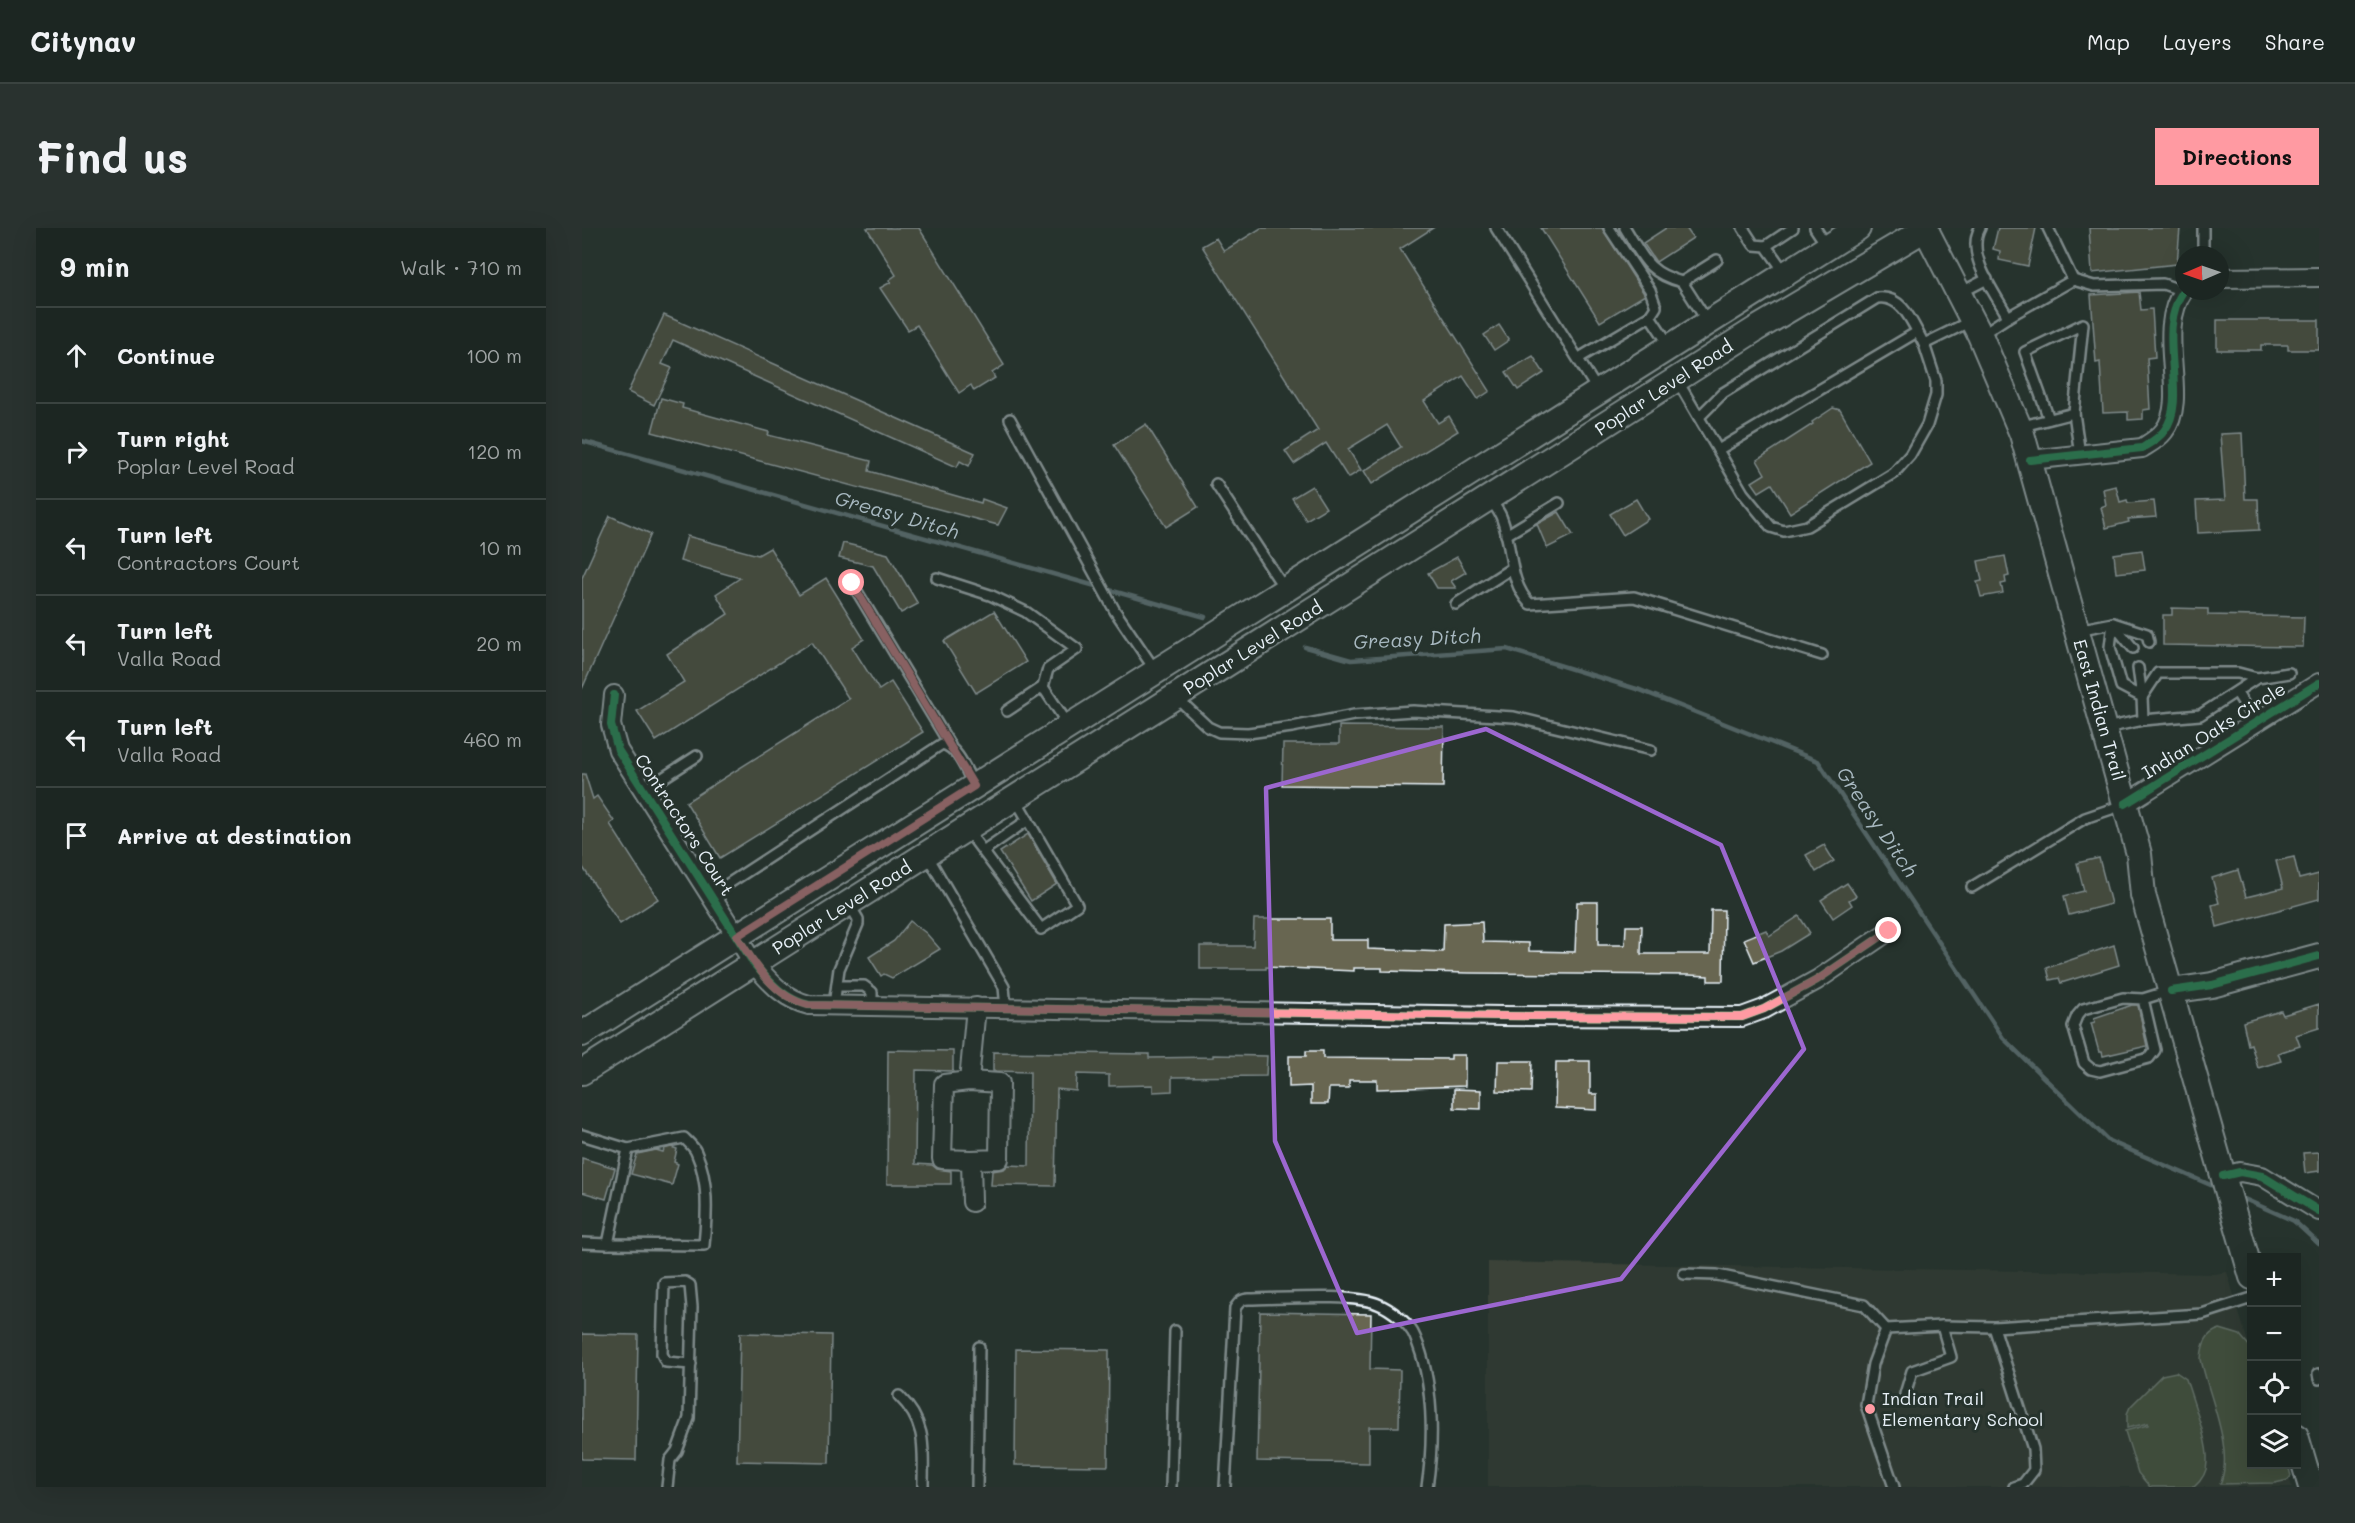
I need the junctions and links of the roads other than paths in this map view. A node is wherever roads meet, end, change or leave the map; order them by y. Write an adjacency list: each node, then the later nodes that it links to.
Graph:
1 (1496, 228): 31 (lane)
2 (1609, 228): 24 (lane)
3 (1625, 228): 20 (lane)
4 (1743, 228): 12 (lane)
5 (1793, 228): 12 (lane)
6 (1858, 228): 11 (main road, Poplar Level Road)
7 (1926, 228): 22 (main road, East Indian Trail); 32 (main road, Poplar Level Road)
8 (1980, 228): 18 (lane)
9 (2048, 228): 19 (lane)
10 (2203, 228): 13 (lane)
11 (1821, 237): 15 (main road, Poplar Level Road)
12 (1766, 246): 15 (lane)
13 (2203, 246)
14 (1717, 260): 20 (lane)
15 (1786, 274): 26 (main road, Poplar Level Road)
16 (2319, 277): 17 (street)
17 (2229, 278)
18 (1987, 279): 22 (lane); 25 (lane)
19 (2073, 280): 21 (lane); 25 (lane)
20 (1682, 282): 26 (lane)
21 (2175, 288)
22 (1959, 293): 27 (main road, East Indian Trail)
23 (2178, 300): 40 (street)
24 (1650, 316): 30 (lane); 31 (lane)
25 (2008, 316): 27 (lane)
26 (1708, 322): 30 (main road, Poplar Level Road)
27 (1977, 328): 29 (lane); 38 (main road, East Indian Trail)
28 (1917, 332): 29 (lane); 35 (lane); 39 (lane)
29 (1924, 344): 39 (lane)
30 (1671, 346): 33 (main road, Poplar Level Road)
31 (1579, 358): 33 (lane)
32 (1677, 380): 35 (lane); 43 (main road, Poplar Level Road)
33 (1598, 391): 49 (main road, Poplar Level Road)
34 (2074, 412): 37 (lane); 37 (lane); 40 (lane)
35 (1699, 417): 39 (lane)
36 (1010, 419): 58 (lane)
37 (2049, 419): 38 (lane)
38 (2019, 427): 41 (main road, East Indian Trail)
39 (1718, 450)
40 (2080, 455): 41 (street)
41 (2030, 460): 52 (main road, East Indian Trail)
42 (1216, 484): 49 (lane)
43 (1491, 499): 45 (lane); 66 (main road, Poplar Level Road)
44 (1559, 503): 45 (lane)
45 (1506, 535): 46 (lane)
46 (1512, 568): 50 (lane); 55 (lane)
47 (937, 578): 63 (lane)
48 (852, 583): 73 (lane)
49 (1285, 590): 58 (main road, Poplar Level Road)
50 (1456, 604)
51 (2113, 623): 52 (lane); 53 (lane); 54 (lane); 67 (lane)
52 (2077, 630): 72 (main road, East Indian Trail)
53 (2150, 642)
54 (2133, 648)
55 (1822, 655)
56 (2155, 663): 59 (lane)
57 (2139, 668): 67 (lane)
58 (1156, 672): 71 (main road, Poplar Level Road)
59 (2158, 673): 61 (lane); 67 (lane)
60 (2289, 673): 61 (lane)
61 (2258, 678): 64 (lane)
62 (2319, 684): 70 (street, Indian Oaks Circle)
63 (1043, 687): 68 (lane); 71 (lane)
64 (2237, 693): 69 (lane); 70 (lane)
65 (614, 695): 77 (street, Contractors Court)
66 (1176, 697): 74 (lane); 78 (main road, Poplar Level Road)
67 (2142, 697): 69 (lane)
68 (1007, 711)
69 (2143, 720): 72 (lane)
70 (2255, 722): 79 (street, Indian Oaks Circle)
71 (1069, 726): 76 (main road, Poplar Level Road)
72 (2104, 729): 79 (main road, East Indian Trail)
73 (950, 746): 76 (lane); 85 (lane)
74 (1651, 750)
75 (697, 756): 77 (lane)
76 (974, 786): 88 (main road, Poplar Level Road)
77 (644, 790): 85 (street, Contractors Court)
78 (1015, 798): 80 (lane); 81 (main road, Poplar Level Road)
79 (2125, 804): 84 (lane); 92 (main road, East Indian Trail)
80 (1028, 820): 82 (lane); 82 (lane)
81 (967, 830): 82 (lane); 83 (main road, Poplar Level Road)
82 (982, 851)
83 (927, 855): 86 (main road, Poplar Level Road); 97 (lane)
84 (1972, 887)
85 (711, 895): 88 (street, Contractors Court)
86 (849, 904): 90 (main road, Poplar Level Road); 91 (lane)
87 (1889, 931): 97 (street, Contractors Court)
88 (737, 936): 90 (street, Contractors Court); 98 (main road, Poplar Level Road)
89 (2319, 956): 92 (main road)
90 (754, 964): 94 (street, Contractors Court); 99 (main road, Poplar Level Road)
91 (837, 986): 94 (lane); 95 (lane)
92 (2171, 991): 93 (lane); 104 (main road, East Indian Trail)
93 (2143, 999): 93 (lane)
94 (834, 1005): 95 (street, Contractors Court)
95 (872, 1006): 96 (street, Contractors Court)
96 (976, 1007): 97 (street, Contractors Court); 100 (street)
97 (1006, 1008)
98 (582, 1034)
99 (582, 1072)
100 (969, 1081): 103 (street); 103 (street)
101 (582, 1135): 102 (lane)
102 (628, 1149): 108 (lane); 108 (lane)
103 (971, 1160): 105 (street)
104 (2223, 1176): 106 (street); 109 (main road, East Indian Trail)
105 (972, 1202)
106 (2319, 1211)
107 (582, 1243): 108 (lane)
108 (608, 1244)
109 (2247, 1259)
110 (1684, 1274): 114 (lane)
111 (2247, 1300): 113 (lane)
112 (1942, 1326): 113 (lane); 114 (lane); 118 (lane)
113 (1994, 1327): 128 (lane)
114 (1886, 1329): 127 (lane)
115 (1175, 1332): 124 (lane)
116 (979, 1347): 123 (lane)
117 (691, 1364): 117 (lane); 121 (lane)
118 (1905, 1394)
119 (899, 1396): 122 (lane)
120 (2301, 1453): 129 (main road)
121 (668, 1487)
122 (923, 1487)
123 (977, 1487)
124 (1171, 1487)
125 (1225, 1487): 126 (lane)
126 (1427, 1487)
127 (1894, 1487)
128 (2014, 1487)
129 (2311, 1487)

